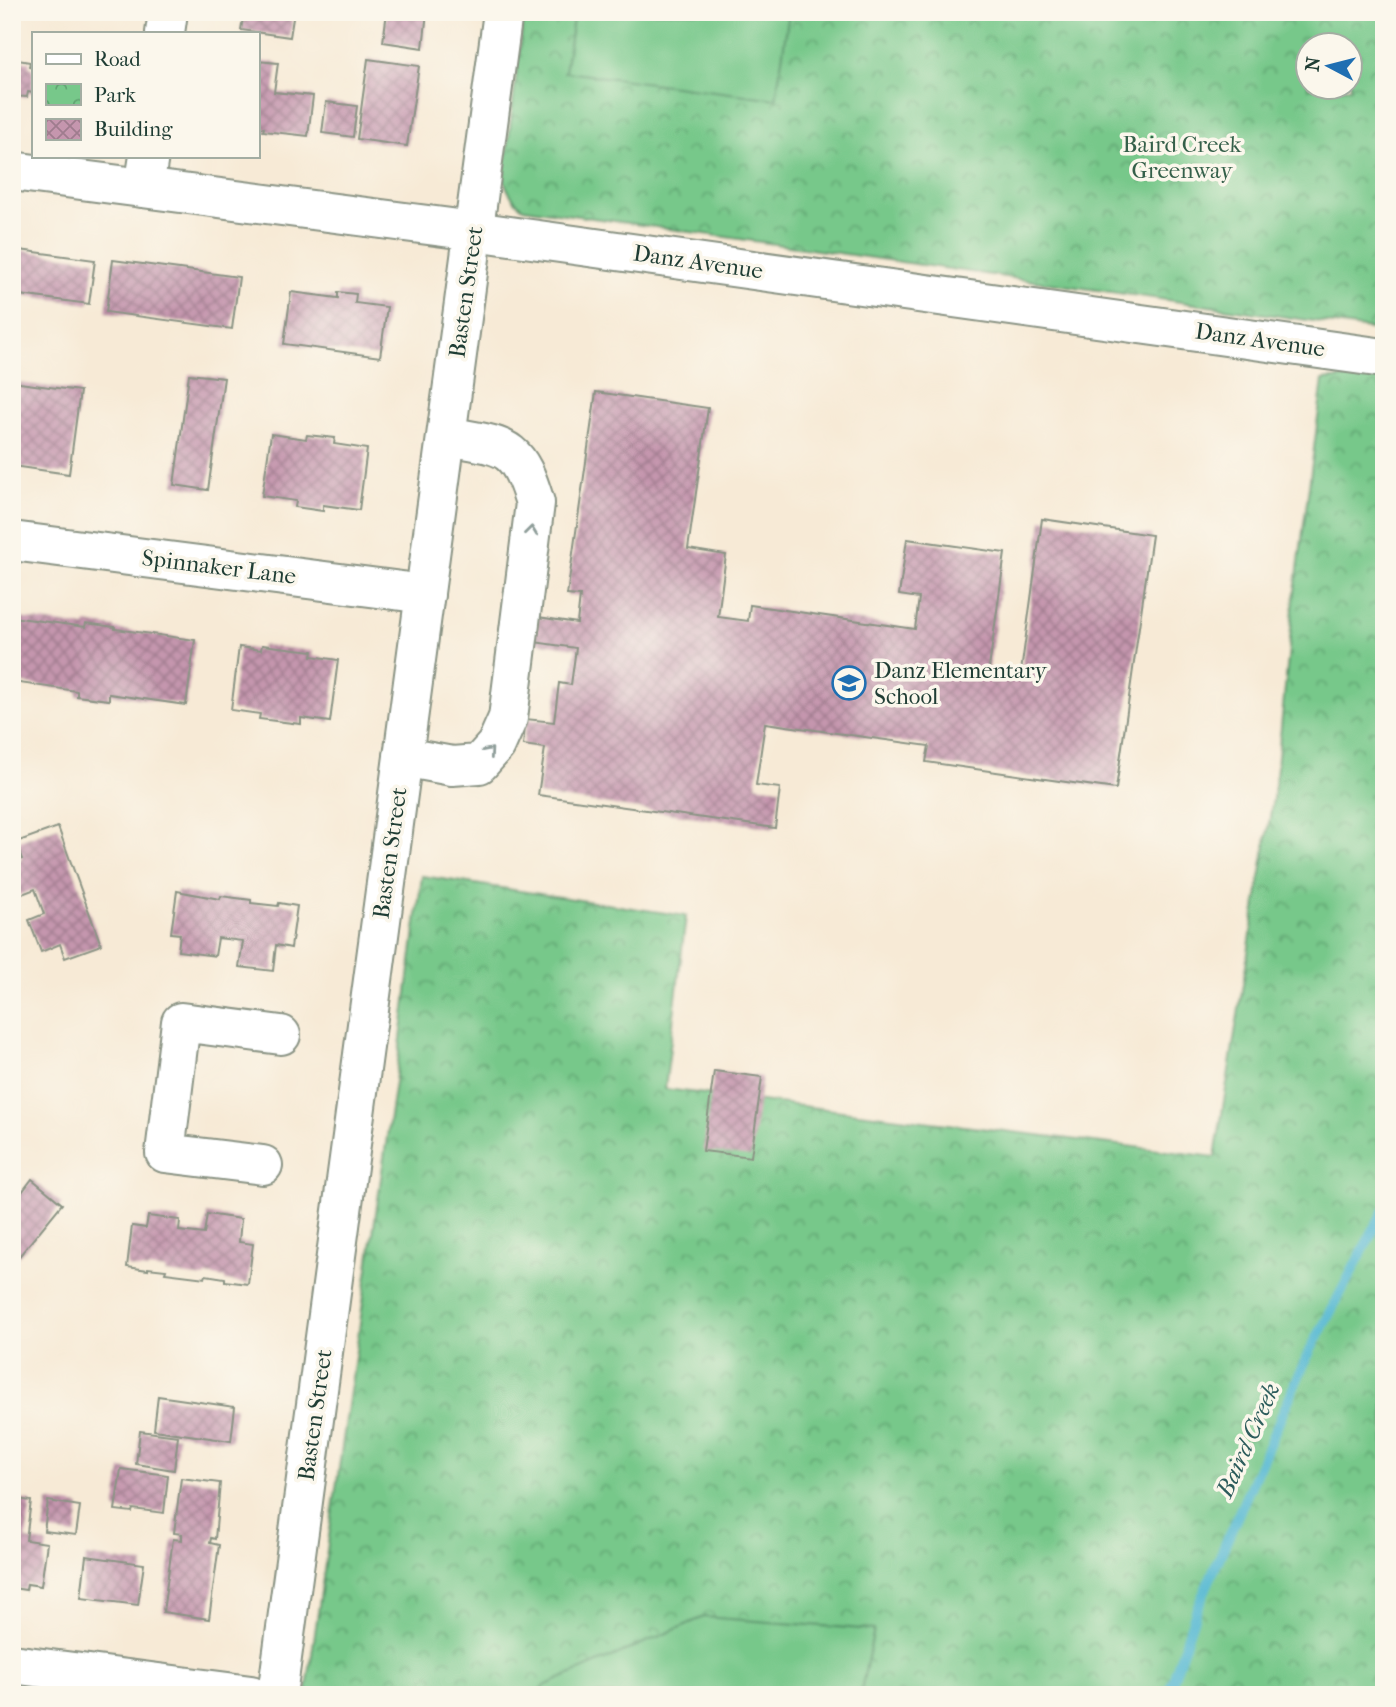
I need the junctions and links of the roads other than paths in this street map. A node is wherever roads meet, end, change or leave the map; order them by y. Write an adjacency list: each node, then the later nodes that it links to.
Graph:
1 (168, 12): 3 (street)
2 (503, 12): 6 (street, Basten Street)
3 (165, 32)
4 (12, 171): 5 (street, Danz Avenue)
5 (146, 172): 6 (street, Danz Avenue)
6 (474, 230): 7 (street, Danz Avenue); 8 (street, Basten Street)
7 (1384, 358)
8 (447, 436): 10 (street, Basten Street); 11 (street, one-way to 8)
9 (12, 541): 10 (street, Spinnaker Lane)
10 (425, 594): 11 (street, Basten Street)
11 (403, 757): 16 (street, Basten Street)
12 (281, 1035): 13 (street)
13 (262, 1165)
14 (12, 1664): 15 (street)
15 (251, 1695)
16 (277, 1695)

